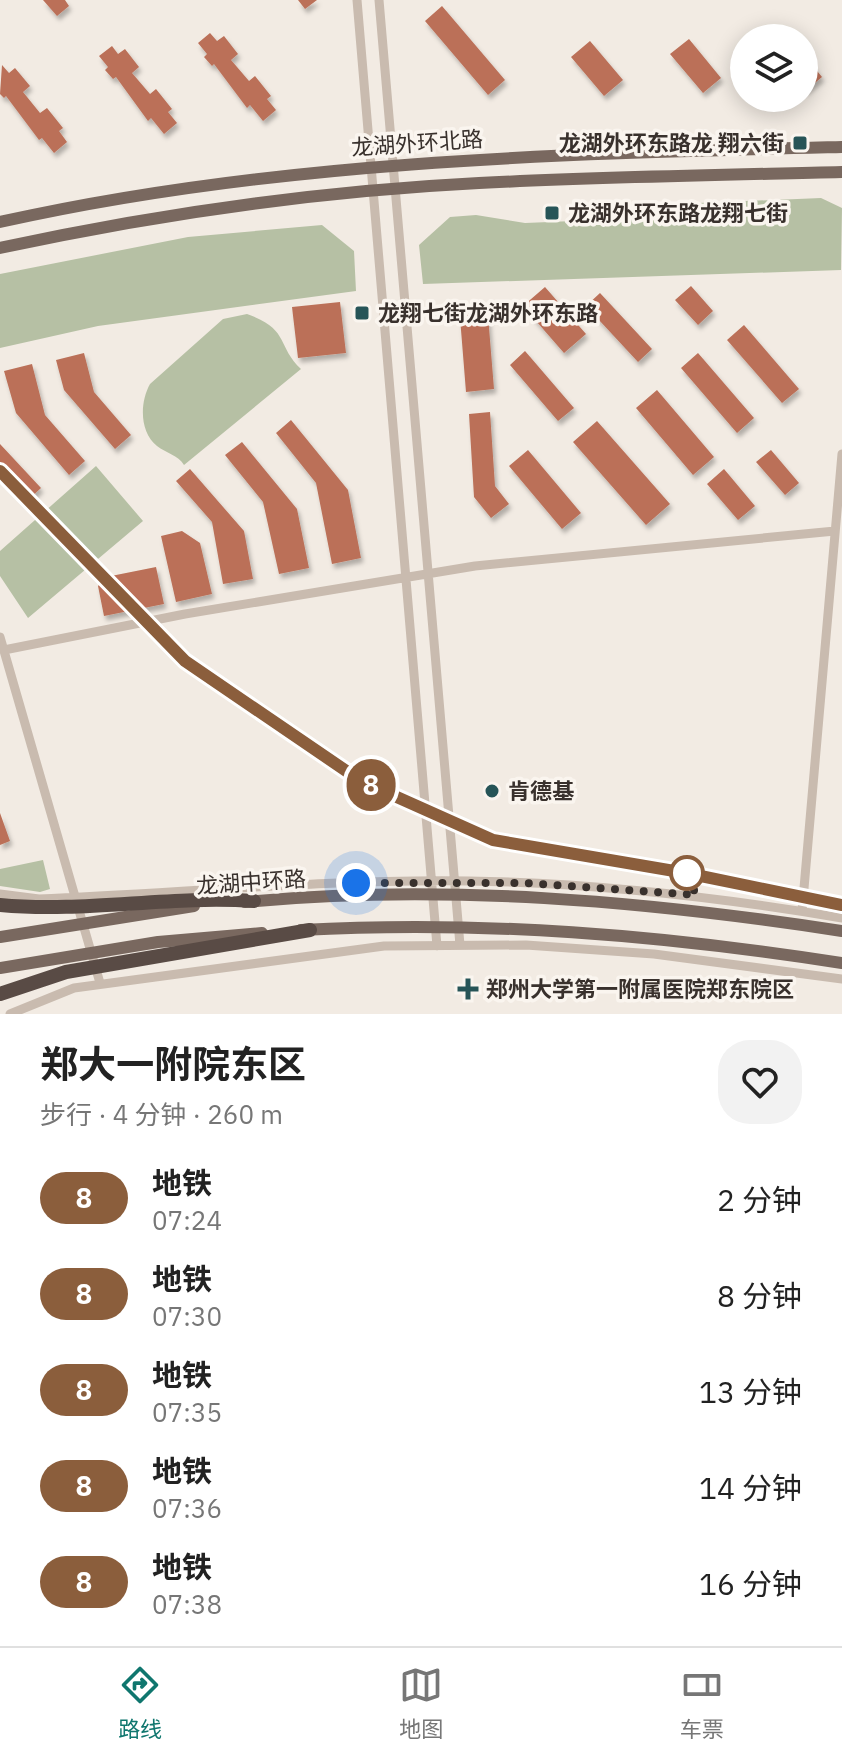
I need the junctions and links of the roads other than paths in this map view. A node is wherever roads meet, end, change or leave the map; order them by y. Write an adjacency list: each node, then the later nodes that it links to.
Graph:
1 (357, 0): 5 (street)
2 (379, 0): 4 (street)
3 (842, 147): 4 (main road, 龙湖外环北路)
4 (393, 164): 5 (main road, 龙湖外环北路); 7 (street)
5 (371, 166): 8 (street); 9 (main road, 龙湖外环北路)
6 (842, 172): 7 (main road, 龙湖外环北路)
7 (395, 189): 8 (main road, 龙湖外环北路); 13 (street)
8 (373, 191): 10 (main road, 龙湖外环北路); 14 (street)
9 (0, 222)
10 (0, 248)
11 (842, 454): 12 (street)
12 (835, 531): 13 (street); 23 (street)
13 (428, 574): 14 (street); 17 (street)
14 (406, 577): 16 (street); 18 (street)
15 (0, 637): 16 (street)
16 (4, 650): 20 (street)
17 (454, 881): 18 (street); 23 (street); 28 (street)
18 (432, 882): 20 (street); 29 (street)
19 (0, 894): 20 (street)
20 (75, 897): 33 (street)
21 (254, 901): 22 (highway); 26 (main road, 龙湖中环路); 27 (main road, 龙湖中环路)
22 (0, 905)
23 (802, 911): 24 (street)
24 (842, 918)
25 (310, 930): 30 (main road); 31 (main road); 34 (highway)
26 (842, 931)
27 (0, 937)
28 (460, 945): 29 (street); 32 (street)
29 (437, 946): 33 (street)
30 (842, 963)
31 (0, 968)
32 (842, 979)
33 (100, 983): 35 (street)
34 (0, 994)
35 (10, 1014)

